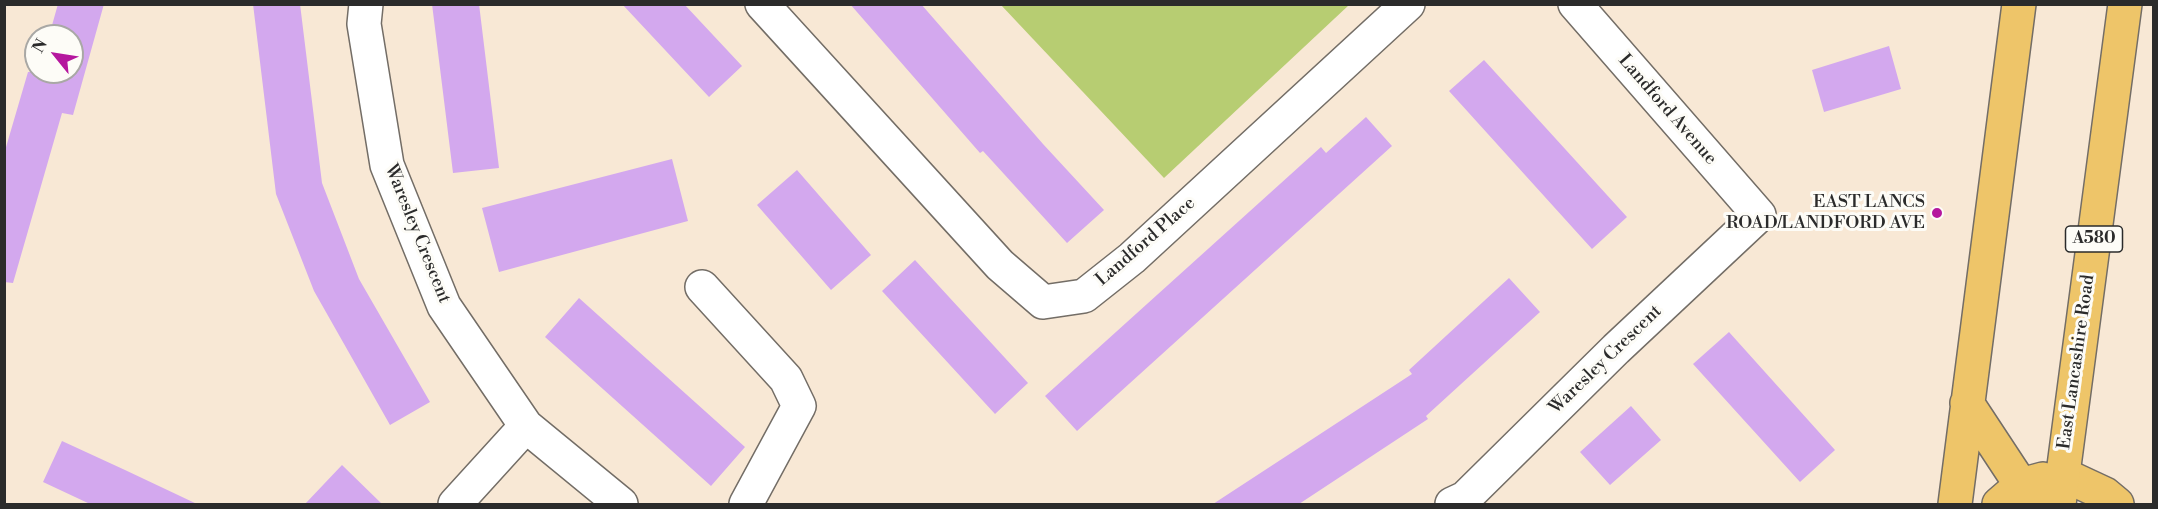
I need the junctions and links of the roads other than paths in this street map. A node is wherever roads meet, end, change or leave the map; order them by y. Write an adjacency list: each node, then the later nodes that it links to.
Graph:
1 (366, 4): 10 (street, Waresley Crescent)
2 (762, 4): 3 (street, Landford Place)
3 (1408, 4)
4 (1575, 4): 7 (street, Landford Avenue)
5 (2019, 4): 9 (main road)
6 (2124, 4): 11 (main road, East Lancashire Road / A580)
7 (1759, 215): 13 (street, Waresley Crescent)
8 (702, 287): 16 (street)
9 (1967, 403): 12 (main road); 17 (main road)
10 (526, 426): 14 (street); 15 (street, Waresley Crescent)
11 (2061, 489): 12 (main road); 18 (main road)
12 (2020, 498)
13 (1461, 502)
14 (455, 504)
15 (621, 504)
16 (746, 504)
17 (1955, 504)
18 (2116, 504)

